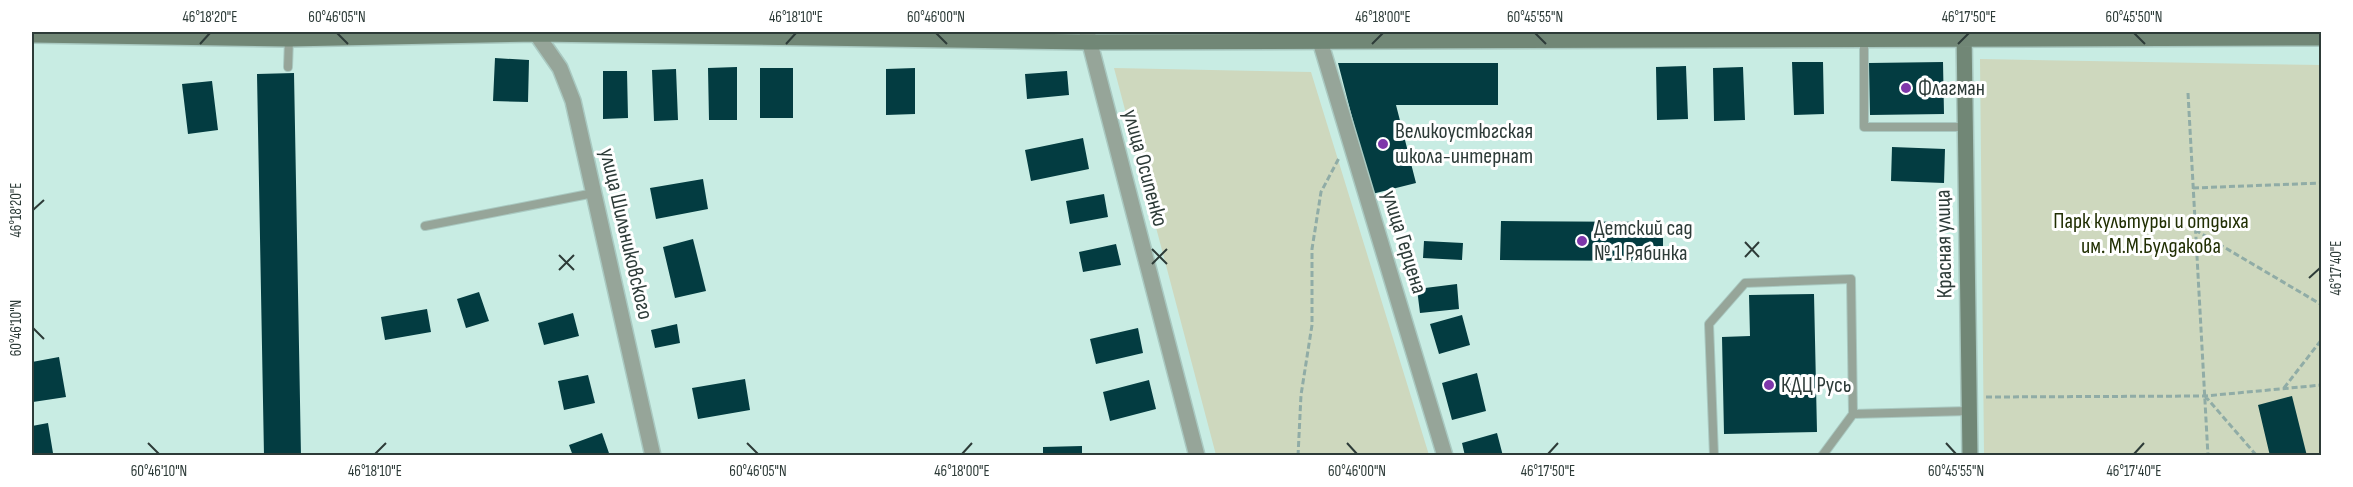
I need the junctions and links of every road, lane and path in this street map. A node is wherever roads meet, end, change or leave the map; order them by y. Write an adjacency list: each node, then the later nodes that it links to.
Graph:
1 (537, 33): 7 (street); 10 (street); 18 (street, улица Шильниковского)
2 (1964, 34): 5 (street); 8 (street); 14 (street, Красная улица)
3 (32, 35): 4 (street)
4 (227, 35): 10 (street)
5 (2095, 35): 9 (street)
6 (1546, 36): 8 (street); 11 (street)
7 (1088, 37): 11 (street); 29 (street, улица Осипенко)
8 (1864, 38): 14 (lane)
9 (2322, 38)
10 (289, 39): 12 (lane)
11 (1320, 41): 15 (street, улица Герцена)
12 (288, 67)
13 (2188, 93): 17 (path)
14 (1965, 126): 26 (street, Красная улица)
15 (1349, 138): 30 (path); 31 (street, улица Герцена)
16 (2322, 183): 17 (path)
17 (2193, 188): 20 (path)
18 (594, 193): 19 (lane); 28 (street, улица Шильниковского)
19 (425, 226)
20 (2196, 230): 21 (path); 25 (path)
21 (2322, 305)
22 (2322, 339): 24 (path)
23 (2322, 385): 24 (path)
24 (2283, 389): 25 (path)
25 (2205, 396): 26 (path); 35 (path); 36 (path)
26 (1969, 404): 27 (lane); 34 (street, Красная улица)
27 (1853, 414): 32 (lane); 33 (lane)
28 (653, 456)
29 (1197, 456)
30 (1298, 456)
31 (1444, 456)
32 (1714, 456)
33 (1822, 456)
34 (1970, 456)
35 (2208, 456)
36 (2257, 456)

